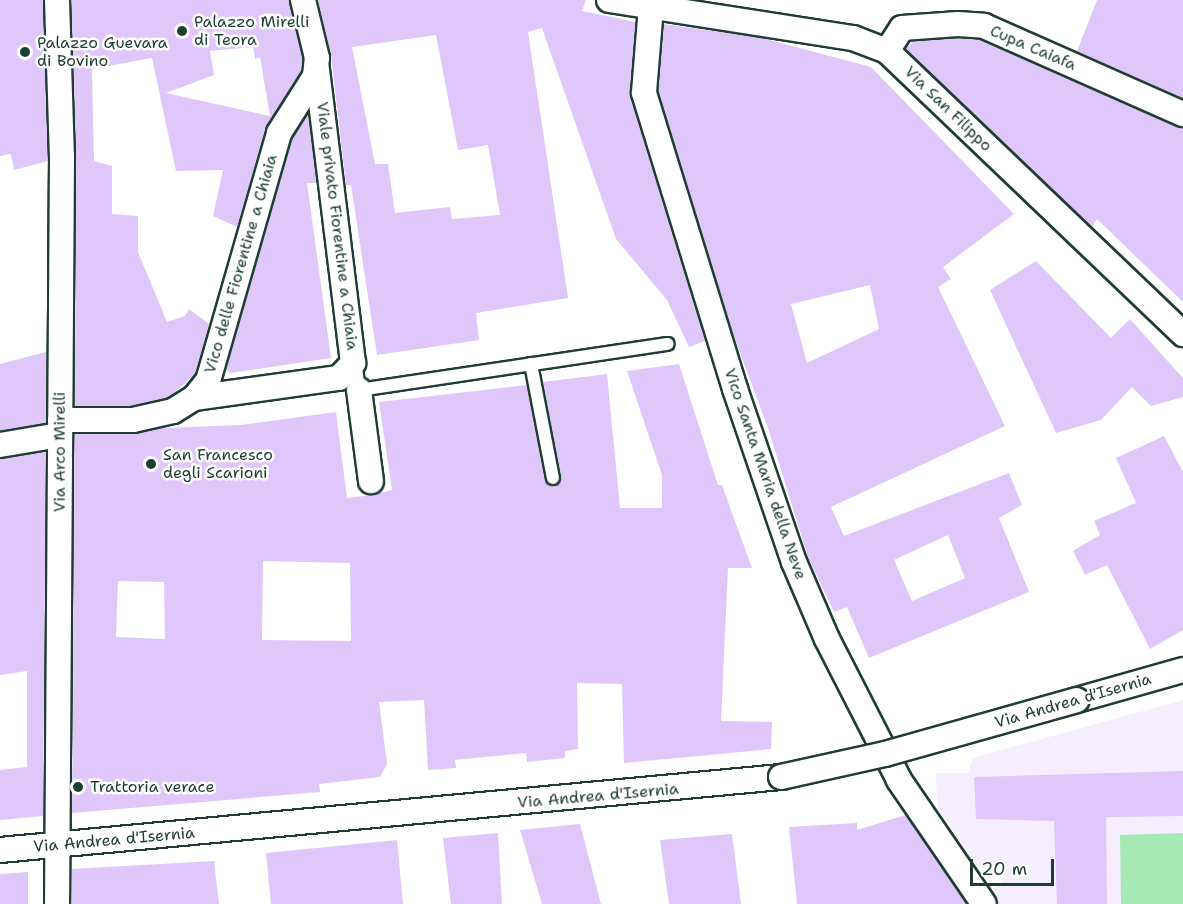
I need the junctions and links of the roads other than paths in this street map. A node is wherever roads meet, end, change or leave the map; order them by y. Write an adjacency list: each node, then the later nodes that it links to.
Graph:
1 (57, 0): 13 (street, Via Arco Mirelli)
2 (303, 0): 6 (street)
3 (609, 0): 4 (street, Via San Filippo)
4 (651, 7): 5 (street, Via San Filippo); 21 (street, Vico Santa Maria della Neve)
5 (887, 51): 7 (street, Cupa Caiafa); 8 (street, Via San Filippo)
6 (317, 67): 11 (street, Viale privato Fiorentine a Chiaia); 12 (street, Vico delle Fiorentine a Chiaia)
7 (1183, 114)
8 (1183, 334)
9 (668, 344): 10 (lane)
10 (531, 364): 11 (lane); 15 (lane)
11 (349, 384): 12 (street); 16 (street)
12 (194, 398): 13 (street, Vico delle Fiorentine a Chiaia)
13 (60, 428): 14 (street, Vico delle Fiorentine a Chiaia); 18 (street, Via Arco Mirelli)
14 (0, 445)
15 (553, 478)
16 (370, 481)
17 (1183, 670): 18 (street, Via Andrea d'Isernia, bridge)
18 (57, 845): 19 (street, Via Andrea d'Isernia); 20 (street, Via Arco Mirelli)
19 (0, 850)
20 (57, 904)
21 (984, 904)

